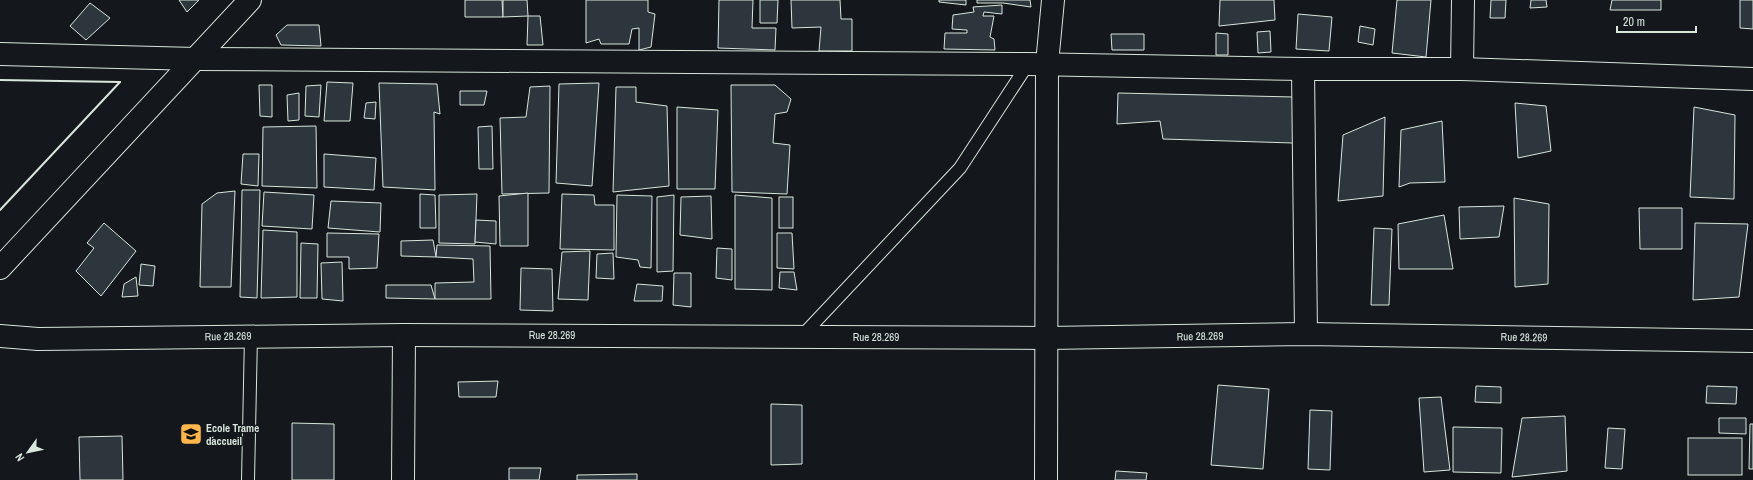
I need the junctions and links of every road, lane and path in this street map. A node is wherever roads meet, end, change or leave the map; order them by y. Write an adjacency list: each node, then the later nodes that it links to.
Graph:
1 (250, 0): 5 (street)
2 (1053, 0): 6 (street)
3 (1463, 0): 8 (street)
4 (0, 54): 5 (street)
5 (196, 59): 6 (street); 10 (street)
6 (1037, 64): 7 (street); 15 (lane); 16 (street)
7 (1303, 69): 8 (street); 12 (street)
8 (1462, 69): 9 (street)
9 (1753, 79)
10 (5, 263)
11 (404, 334): 13 (street, Rue 28.269); 15 (street, Rue 28.269); 19 (street)
12 (1306, 334): 16 (street, Rue 28.269); 17 (street, Rue 28.269)
13 (251, 335): 14 (street, Rue 28.269); 18 (lane)
14 (0, 336)
15 (801, 336): 16 (street, Rue 28.269)
16 (1047, 338): 20 (street)
17 (1753, 341)
18 (248, 480)
19 (403, 480)
20 (1046, 480)

